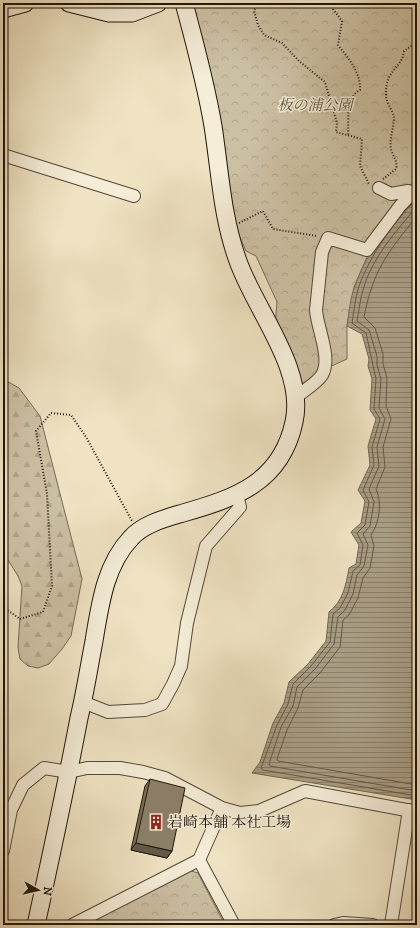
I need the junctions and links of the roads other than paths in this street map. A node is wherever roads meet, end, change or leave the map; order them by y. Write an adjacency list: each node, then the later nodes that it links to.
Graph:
1 (25, 3): 5 (street)
2 (69, 3): 3 (street)
3 (158, 3)
4 (184, 3): 11 (street)
5 (3, 9)
6 (3, 154): 9 (street)
7 (379, 188): 10 (street)
8 (417, 188): 10 (street)
9 (134, 196)
10 (400, 206): 11 (street)
11 (295, 398): 12 (street)
12 (237, 495): 13 (street); 13 (street)
13 (83, 702): 14 (street)
14 (69, 772): 15 (street); 17 (street); 19 (street)
15 (222, 808): 16 (street); 18 (street)
16 (413, 811): 24 (street)
17 (3, 851)
18 (199, 860): 20 (street); 21 (street)
19 (36, 925)
20 (72, 925)
21 (234, 925)
22 (334, 925): 23 (street)
23 (373, 925)
24 (391, 925)

